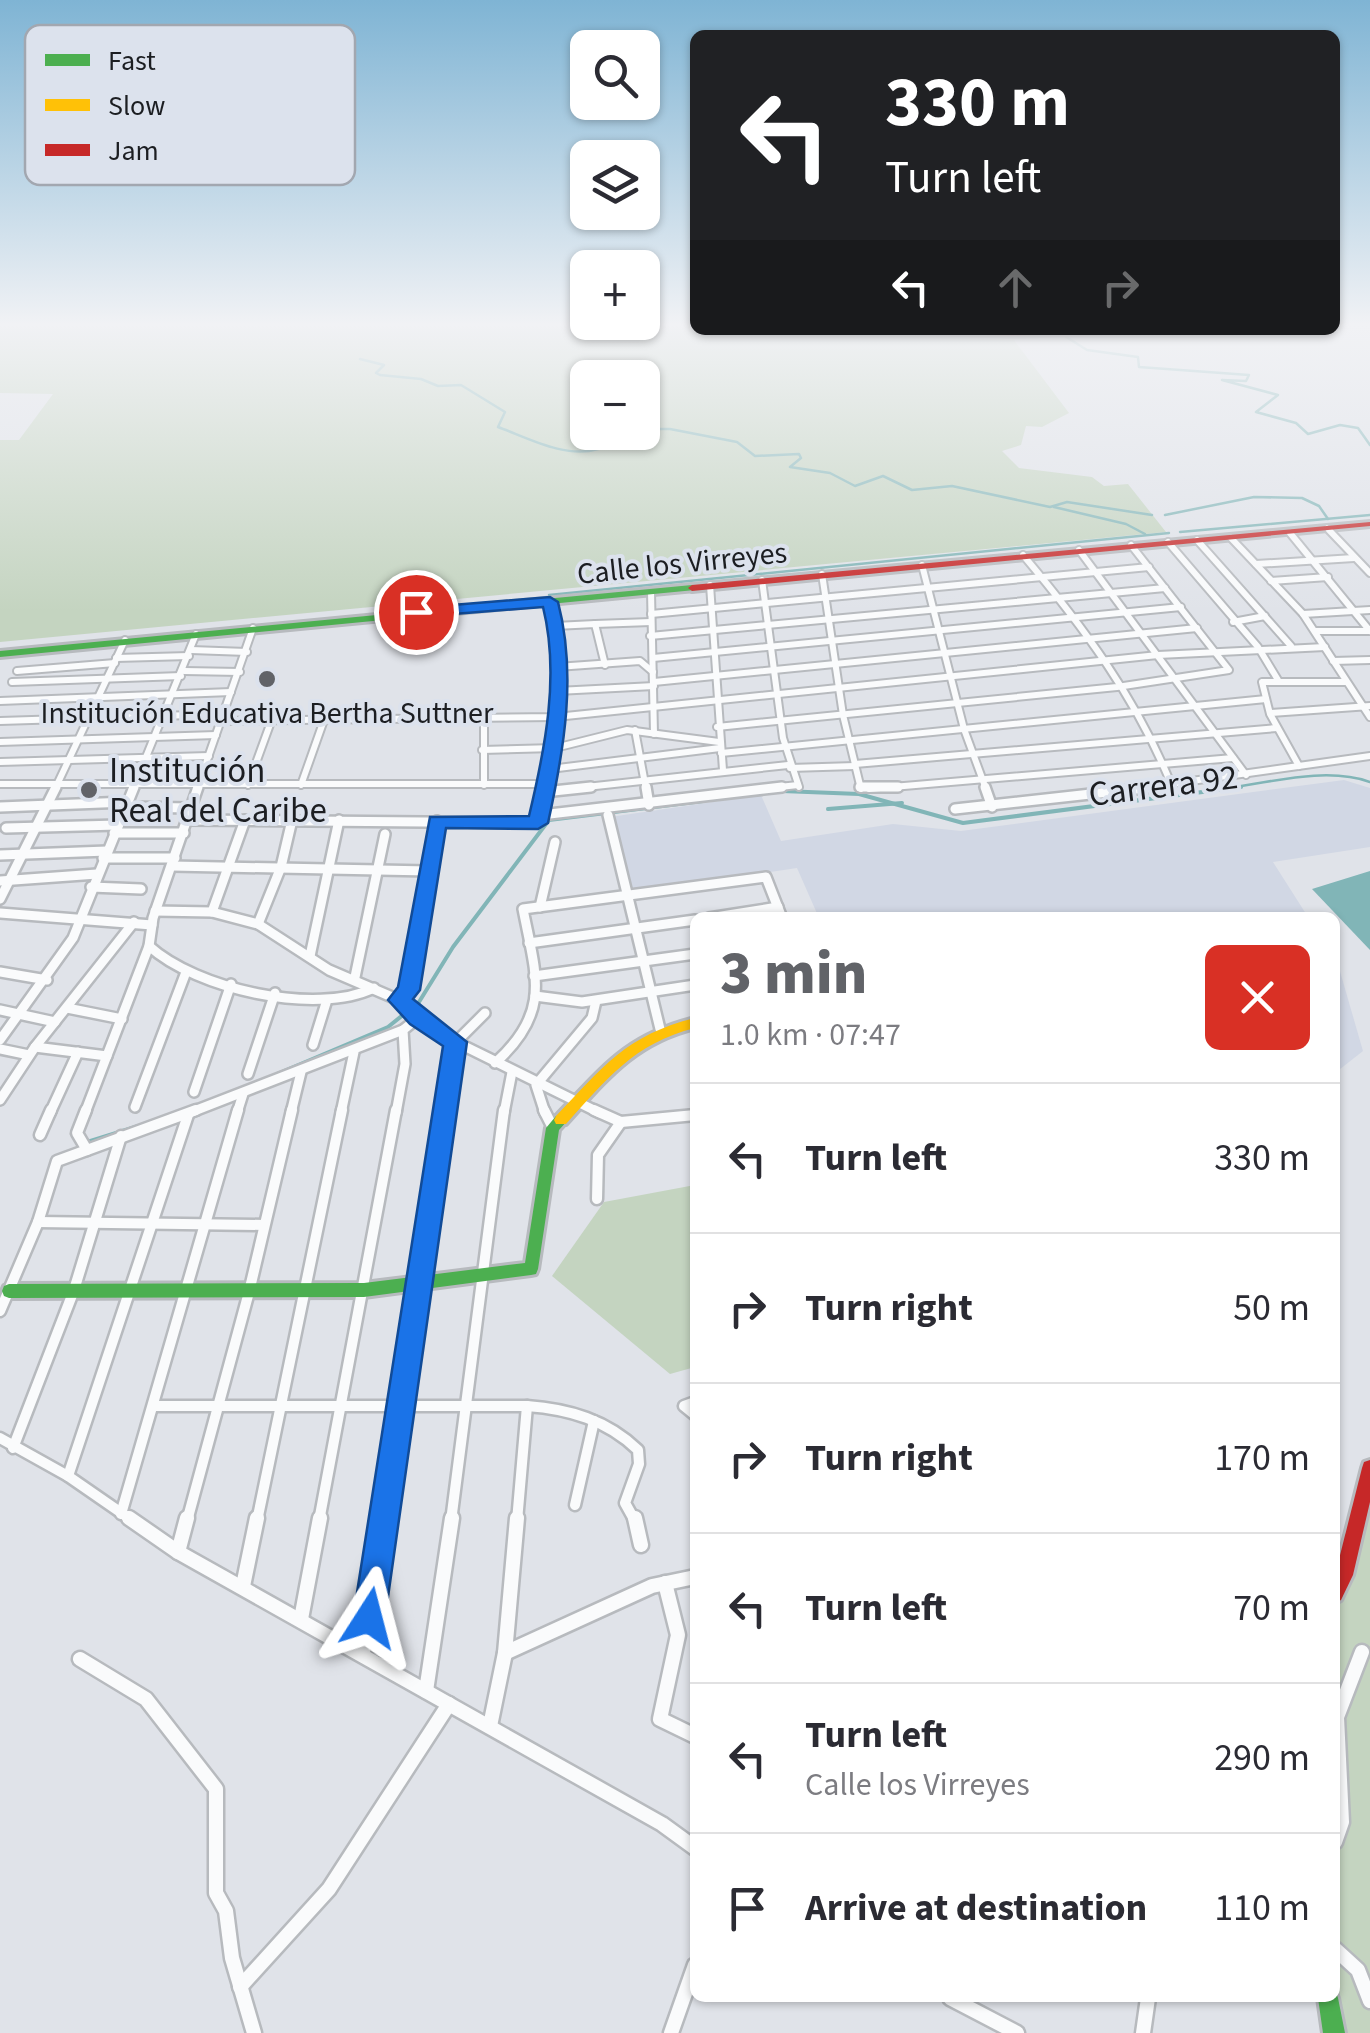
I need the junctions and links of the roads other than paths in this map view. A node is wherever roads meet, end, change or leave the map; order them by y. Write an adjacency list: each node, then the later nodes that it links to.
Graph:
1 (1370, 524): 2 (main road, Calle los Virreyes)
2 (1326, 528): 3 (main road, Calle los Virreyes); 10 (street)
3 (1290, 532): 4 (main road, Calle los Virreyes); 11 (street)
4 (1230, 538): 5 (main road, Calle los Virreyes); 13 (street)
5 (1197, 540): 6 (main road, Calle los Virreyes); 41 (street)
6 (1168, 542): 7 (main road, Calle los Virreyes); 45 (street)
7 (1131, 546): 8 (main road, Calle los Virreyes); 15 (street)
8 (1081, 552): 9 (main road, Calle los Virreyes); 18 (street)
9 (1025, 558): 14 (main road, Calle los Virreyes); 20 (street)
10 (1354, 558): 11 (street); 16 (street)
11 (1315, 560): 12 (street); 19 (street)
12 (1279, 562): 13 (street); 22 (street)
13 (1256, 564): 23 (street)
14 (922, 565): 17 (main road, Calle los Virreyes); 26 (street)
15 (1149, 567): 18 (street); 25 (street)
16 (1370, 573)
17 (822, 574): 21 (main road, Calle los Virreyes); 30 (street)
18 (1096, 574): 20 (street); 28 (street)
19 (1328, 577): 22 (street); 38 (street)
20 (1043, 579): 26 (street); 29 (street)
21 (762, 580): 24 (main road, Calle los Virreyes); 32 (street)
22 (1293, 580): 23 (street)
23 (1271, 581): 40 (street)
24 (710, 584): 27 (main road, Calle los Virreyes); 34 (street)
25 (1165, 588): 28 (street); 33 (street)
26 (929, 589): 30 (street); 35 (street)
27 (651, 592): 31 (main road, Calle los Virreyes); 42 (street)
28 (1111, 593): 29 (street); 39 (street)
29 (1058, 598): 35 (street); 43 (street)
30 (828, 599): 32 (street); 44 (street)
31 (550, 602): 37 (main road, Calle los Virreyes); 48 (street)
32 (770, 604): 34 (street); 47 (street)
33 (1181, 607): 39 (street); 50 (street)
34 (711, 610): 42 (street); 52 (street)
35 (936, 610): 44 (street); 53 (street)
36 (1370, 610): 38 (street)
37 (416, 612): 49 (main road, Calle los Virreyes); 61 (street)
38 (1356, 612): 40 (street); 51 (street)
39 (1127, 613): 43 (street); 56 (street)
40 (1303, 614): 54 (street)
41 (1265, 616): 45 (street); 62 (street)
42 (651, 618): 46 (street); 57 (street)
43 (1072, 619): 53 (street); 59 (street)
44 (831, 620): 47 (street); 60 (street)
45 (1233, 622): 65 (street)
46 (595, 624): 48 (street); 79 (street)
47 (773, 625): 52 (street); 64 (street)
48 (555, 626): 81 (street)
49 (253, 628): 55 (main road, Calle los Virreyes); 67 (street)
50 (1197, 628): 56 (street); 66 (street)
51 (1369, 630): 54 (street)
52 (714, 631): 57 (street); 69 (street)
53 (942, 631): 60 (street); 70 (street)
54 (1315, 631): 63 (street)
55 (196, 634): 58 (main road, Calle los Virreyes); 68 (street)
56 (1143, 634): 59 (street); 72 (street)
57 (650, 636): 73 (street)
58 (124, 640): 71 (main road, Calle los Virreyes); 74 (street)
59 (1087, 640): 70 (street); 78 (street)
60 (835, 641): 64 (street); 80 (street)
61 (416, 646)
62 (1291, 646): 63 (street); 65 (street)
63 (1325, 646): 75 (street)
64 (776, 647): 69 (street); 82 (street)
65 (1258, 648): 66 (street); 92 (street)
66 (1214, 651): 72 (street); 90 (street)
67 (247, 652): 68 (street); 84 (street)
68 (190, 653): 74 (street); 87 (street)
69 (716, 653): 73 (street); 88 (street)
70 (948, 653): 80 (street); 89 (street)
71 (0, 654)
72 (1158, 656): 78 (street); 90 (street)
73 (653, 659): 77 (street); 85 (street)
74 (115, 661): 83 (street); 91 (street)
75 (1333, 661): 76 (street); 94 (street)
76 (1365, 661): 86 (street)
77 (640, 662): 79 (street); 85 (street)
78 (1102, 662): 89 (street); 96 (street)
79 (606, 664): 81 (street)
80 (839, 664): 82 (street); 97 (street)
81 (557, 668): 98 (street)
82 (779, 670): 88 (street); 101 (street)
83 (17, 671)
84 (240, 672): 87 (street); 99 (street)
85 (653, 672): 95 (street)
86 (1370, 672)
87 (183, 674): 91 (street); 100 (street)
88 (717, 676): 95 (street); 105 (street)
89 (953, 678): 97 (street); 106 (street)
90 (1174, 678): 96 (street); 107 (street)
91 (109, 680): 93 (street); 104 (street)
92 (1278, 680): 94 (street); 102 (street)
93 (12, 682)
94 (1346, 682): 108 (street)
95 (654, 684): 98 (street); 109 (street)
96 (1118, 686): 106 (street); 110 (street)
97 (840, 689): 101 (street); 113 (street)
98 (557, 691): 114 (street)
99 (231, 692): 100 (street); 116 (street)
100 (173, 694): 104 (street); 112 (street)
101 (779, 695): 105 (street); 122 (street)
102 (1266, 699): 107 (street); 111 (street)
103 (0, 700): 104 (street)
104 (99, 700): 120 (street)
105 (716, 703): 109 (street); 123 (street)
106 (958, 704): 113 (street); 124 (street)
107 (1192, 704): 110 (street); 127 (street)
108 (1366, 706): 111 (street); 115 (street)
109 (655, 707): 114 (street); 128 (street)
110 (1136, 712): 124 (street); 131 (street)
111 (1271, 712): 125 (street)
112 (164, 715): 116 (street); 120 (street); 130 (street)
113 (843, 715): 122 (street); 132 (street)
114 (556, 717): 117 (street); 135 (street)
115 (1370, 717)
116 (222, 718): 118 (street); 129 (street)
117 (484, 718): 119 (street); 138 (street)
118 (272, 720): 119 (street); 159 (street)
119 (324, 720): 162 (street)
120 (87, 721): 121 (street); 134 (street)
121 (0, 722)
122 (781, 722): 123 (street); 137 (street)
123 (717, 727): 136 (street)
124 (964, 728): 132 (street); 139 (street)
125 (1277, 728): 127 (street); 150 (street)
126 (635, 730): 128 (street); 135 (street); 141 (street)
127 (1212, 731): 131 (street); 144 (street)
128 (654, 734): 136 (street)
129 (216, 735): 130 (street); 140 (street)
130 (155, 736): 134 (street); 143 (street)
131 (1152, 737): 139 (street); 147 (street)
132 (848, 740): 137 (street); 148 (street)
133 (0, 742): 134 (street)
134 (77, 742): 146 (street)
135 (555, 748): 138 (street); 151 (street)
136 (720, 748): 137 (street); 141 (street); 152 (street)
137 (783, 749): 149 (street)
138 (482, 750): 163 (street)
139 (972, 753): 148 (street); 156 (street)
140 (209, 756): 143 (street); 161 (street)
141 (640, 756): 151 (street); 154 (street)
142 (1370, 756): 150 (street, Carrera 92)
143 (146, 758): 146 (street); 155 (street)
144 (1233, 758): 147 (street); 153 (street)
145 (0, 762): 146 (street)
146 (68, 762): 158 (street)
147 (1164, 764): 156 (street); 160 (street)
148 (855, 765): 149 (street); 156 (street)
149 (789, 766): 152 (street); 167 (street)
150 (1299, 766): 153 (street, Carrera 92)
151 (550, 769): 165 (street)
152 (724, 770): 154 (street)
153 (1246, 775): 160 (street, Carrera 92)
154 (643, 779): 164 (street); 167 (street)
155 (136, 780): 158 (street); 161 (street); 166 (street)
156 (980, 782): 170 (street)
157 (0, 784): 158 (street)
158 (58, 784): 168 (street)
159 (248, 784): 161 (street); 162 (street)
160 (1171, 784): 170 (street, Carrera 92)
161 (200, 785): 171 (street)
162 (301, 785): 163 (street)
163 (484, 785): 165 (street)
164 (600, 786): 165 (street); 173 (street)
165 (546, 788): 174 (street)
166 (126, 805): 168 (street); 171 (street); 182 (street)
167 (649, 805): 173 (street)
168 (47, 806): 169 (street); 181 (street)
169 (0, 807)
170 (992, 807): 172 (street, Carrera 92)
171 (192, 808): 175 (street)
172 (956, 809)
173 (608, 812): 174 (street); 200 (street)
174 (541, 815): 179 (street)
175 (188, 820): 176 (street); 183 (street)
176 (245, 820): 177 (street); 190 (street)
177 (292, 820): 178 (street); 191 (street)
178 (339, 820): 179 (street); 192 (street)
179 (437, 821): 194 (street)
180 (6, 828): 181 (street)
181 (36, 829): 182 (street); 188 (street)
182 (116, 829): 183 (street); 186 (street)
183 (184, 833): 189 (street)
184 (385, 834): 193 (street)
185 (555, 842): 202 (street)
186 (105, 854): 188 (street); 189 (street); 195 (street)
187 (0, 855): 188 (street)
188 (23, 856): 197 (street)
189 (173, 862): 190 (street); 203 (street)
190 (230, 866): 191 (street); 204 (street)
191 (281, 867): 192 (street); 211 (street)
192 (328, 869): 193 (street); 216 (street)
193 (380, 870): 194 (street); 221 (street)
194 (429, 872): 232 (street)
195 (97, 874): 197 (street); 198 (street)
196 (0, 881): 197 (street)
197 (12, 881): 201 (street)
198 (92, 887): 199 (street); 207 (street)
199 (141, 889)
200 (628, 894): 202 (street); 205 (street); 212 (street)
201 (0, 899)
202 (540, 908): 213 (street)
203 (155, 911): 204 (street); 210 (street)
204 (212, 912): 211 (street)
205 (780, 912)
206 (0, 913): 207 (street)
207 (79, 918): 209 (street); 222 (street)
208 (690, 921): 212 (street)
209 (134, 922): 210 (street); 231 (street)
210 (152, 924): 214 (street)
211 (258, 924): 216 (street)
212 (636, 928): 213 (street); 217 (street)
213 (529, 943): 220 (street)
214 (149, 946): 219 (street); 236 (street)
215 (690, 955): 217 (street)
216 (310, 956): 221 (street)
217 (644, 962): 220 (street); 227 (street)
218 (0, 972): 222 (street)
219 (186, 972): 223 (street); 258 (street)
220 (534, 976): 228 (street)
221 (356, 977): 225 (street)
222 (48, 980): 235 (street)
223 (231, 984): 226 (street); 254 (street)
224 (690, 987): 227 (street)
225 (374, 988): 230 (street); 232 (street)
226 (275, 992): 230 (street); 252 (street)
227 (652, 992): 229 (street); 239 (street)
228 (534, 996): 229 (street); 249 (street)
229 (596, 1000): 253 (street)
230 (326, 1003): 243 (street)
231 (67, 1008): 236 (street); 237 (street)
232 (410, 1009): 240 (street); 242 (street)
233 (0, 1010): 235 (street)
234 (486, 1014): 242 (street)
235 (22, 1016): 237 (street); 241 (street)
236 (122, 1020): 248 (street)
237 (54, 1022): 245 (street)
238 (690, 1024): 239 (main road)
239 (660, 1028): 257 (main road)
240 (403, 1030): 247 (street); 277 (street)
241 (0, 1040)
242 (456, 1042): 249 (street); 273 (street)
243 (314, 1044)
244 (0, 1050): 245 (street)
245 (32, 1051): 246 (street); 256 (street)
246 (78, 1052): 248 (street); 263 (street)
247 (354, 1052): 250 (street); 276 (street)
248 (107, 1056): 265 (street)
249 (495, 1063): 251 (street)
250 (301, 1072): 255 (street); 271 (street)
251 (512, 1072): 253 (street); 272 (street)
252 (248, 1074)
253 (536, 1085): 257 (street); 262 (street)
254 (194, 1092)
255 (243, 1094): 259 (street); 269 (street)
256 (0, 1100)
257 (579, 1104): 261 (street); 262 (main road)
258 (135, 1107)
259 (188, 1115): 264 (street); 267 (street)
260 (690, 1115): 261 (street)
261 (622, 1122): 266 (street)
262 (553, 1128): 272 (main road)
263 (40, 1135)
264 (121, 1136): 265 (street); 270 (street)
265 (87, 1150): 268 (street)
266 (597, 1199)
267 (155, 1220): 269 (street); 270 (street); 275 (street)
268 (38, 1222): 270 (street); 278 (street)
269 (210, 1222): 271 (street); 279 (street)
270 (97, 1223): 274 (street)
271 (264, 1225): 280 (street)
272 (479, 1277): 273 (main road); 288 (street)
273 (420, 1286): 277 (main road); 287 (street)
274 (74, 1290): 275 (main road); 278 (main road); 291 (street)
275 (130, 1290): 279 (main road); 293 (street)
276 (306, 1290): 277 (main road); 280 (main road); 282 (street)
277 (364, 1290): 283 (street)
278 (9, 1291): 281 (street)
279 (188, 1292): 280 (main road); 285 (street)
280 (249, 1292): 284 (street)
281 (0, 1312)
282 (280, 1404): 283 (street); 284 (street); 302 (street)
283 (341, 1404): 287 (street); 303 (street)
284 (218, 1405): 285 (street); 298 (street)
285 (154, 1406): 296 (street)
286 (526, 1406): 288 (street); 289 (street); 306 (street)
287 (402, 1407): 288 (street); 304 (street)
288 (465, 1408): 308 (street)
289 (594, 1421): 295 (street); 297 (street)
290 (0, 1438): 291 (street)
291 (13, 1448): 293 (street)
292 (1370, 1468): 294 (main road)
293 (68, 1476): 296 (street)
294 (1368, 1488): 301 (main road)
295 (574, 1504)
296 (121, 1514): 298 (street)
297 (641, 1544)
298 (178, 1552): 302 (street)
299 (690, 1578): 300 (street)
300 (665, 1583): 306 (street); 312 (street)
301 (1340, 1583)
302 (243, 1586): 303 (street)
303 (301, 1619): 304 (street)
304 (363, 1652): 308 (street)
305 (1362, 1652): 310 (street)
306 (506, 1653): 311 (street)
307 (80, 1659): 318 (street)
308 (426, 1691): 309 (street)
309 (449, 1704): 311 (street); 318 (street)
310 (1340, 1709)
311 (490, 1726): 315 (street)
312 (690, 1734)
313 (1340, 1780): 314 (street)
314 (1340, 1828)
315 (690, 1844)
316 (1340, 1954): 319 (street)
317 (690, 1978): 324 (street)
318 (240, 1988): 323 (street)
319 (1370, 2001)
320 (958, 2002): 325 (street)
321 (1147, 2002): 326 (street)
322 (1329, 2002): 327 (main road)
323 (251, 2032)
324 (671, 2033)
325 (1017, 2033)
326 (1143, 2033)
327 (1334, 2033)

